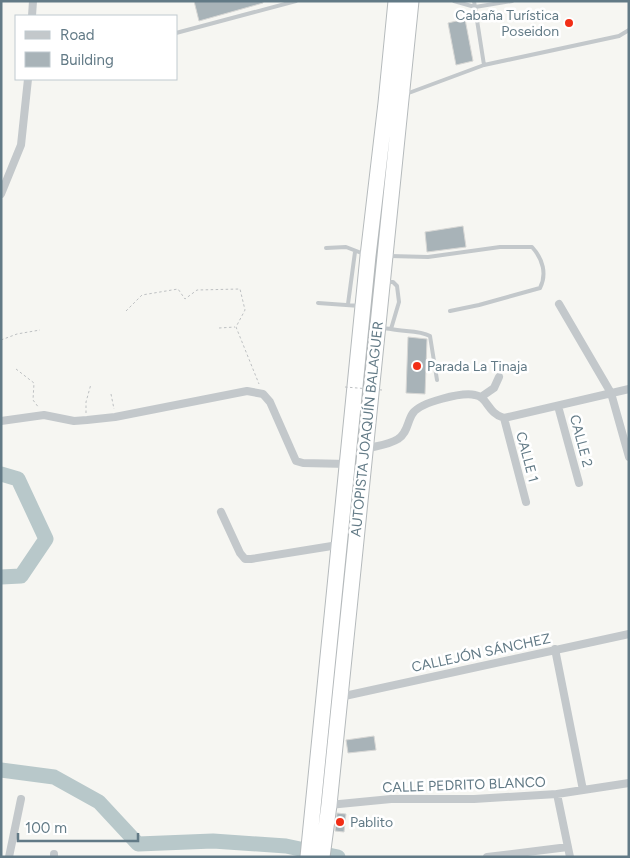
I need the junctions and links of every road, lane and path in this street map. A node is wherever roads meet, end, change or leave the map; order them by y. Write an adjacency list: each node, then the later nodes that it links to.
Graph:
1 (33, 1): 9 (street)
2 (296, 1): 11 (lane)
3 (396, 1): 17 (highway, AUTOPISTA JOAQUÍN BALAGUER)
4 (411, 1): 14 (highway, AUTOPISTA JOAQUÍN BALAGUER)
5 (454, 1): 8 (lane)
6 (474, 1): 8 (lane)
7 (512, 1): 8 (lane)
8 (475, 7): 12 (lane)
9 (32, 15)
10 (629, 30): 12 (lane)
11 (178, 32)
12 (484, 65): 14 (lane)
13 (28, 80): 15 (street)
14 (401, 96): 18 (highway, AUTOPISTA JOAQUÍN BALAGUER)
15 (1, 194)
16 (326, 248): 17 (lane)
17 (362, 254): 22 (highway, AUTOPISTA JOAQUÍN BALAGUER)
18 (385, 256): 19 (highway, AUTOPISTA JOAQUÍN BALAGUER); 25 (lane)
19 (383, 281): 23 (highway, AUTOPISTA JOAQUÍN BALAGUER); 28 (lane)
20 (318, 303): 22 (lane)
21 (559, 304): 38 (street)
22 (356, 305): 23 (lane); 50 (highway, AUTOPISTA JOAQUÍN BALAGUER)
23 (379, 308): 28 (highway, AUTOPISTA JOAQUÍN BALAGUER)
24 (126, 311): 26 (path)
25 (450, 311)
26 (236, 327): 27 (path); 40 (path)
27 (218, 328)
28 (384, 328): 33 (lane); 48 (highway, AUTOPISTA JOAQUÍN BALAGUER)
29 (40, 330): 30 (path)
30 (1, 340)
31 (16, 369): 43 (path)
32 (499, 378): 41 (street)
33 (437, 380)
34 (92, 384): 46 (path)
35 (345, 387): 37 (path, bridge)
36 (629, 389): 38 (street)
37 (382, 390)
38 (611, 393): 42 (street); 49 (street)
39 (111, 394): 44 (path)
40 (263, 394): 44 (street); 50 (street)
41 (480, 397): 45 (street); 48 (street)
42 (558, 406): 45 (street); 51 (street, CALLE 2)
43 (44, 415): 46 (street); 47 (street)
44 (115, 417): 46 (street)
45 (504, 418): 52 (street, CALLE 1)
46 (87, 420)
47 (1, 421)
48 (365, 449): 58 (highway, AUTOPISTA JOAQUÍN BALAGUER)
49 (629, 457)
50 (348, 464): 54 (highway, AUTOPISTA JOAQUÍN BALAGUER)
51 (579, 483)
52 (526, 502)
53 (221, 512): 54 (street)
54 (338, 545): 67 (highway, AUTOPISTA JOAQUÍN BALAGUER)
55 (627, 634): 56 (street); 57 (street, CALLEJÓN SÁNCHEZ)
56 (629, 644)
57 (555, 649): 58 (street, CALLEJÓN SÁNCHEZ); 60 (street)
58 (340, 696): 63 (highway, AUTOPISTA JOAQUÍN BALAGUER)
59 (629, 783): 60 (street, CALLE PEDRITO BLANCO)
60 (583, 790): 61 (street, CALLE PEDRITO BLANCO)
61 (557, 794): 63 (street, CALLE PEDRITO BLANCO); 64 (street)
62 (21, 799): 66 (street)
63 (329, 805): 68 (highway, AUTOPISTA JOAQUÍN BALAGUER)
64 (568, 847): 65 (street); 70 (street)
65 (516, 855): 69 (street)
66 (9, 857)
67 (308, 857)
68 (322, 857)
69 (487, 857)
70 (570, 857)

